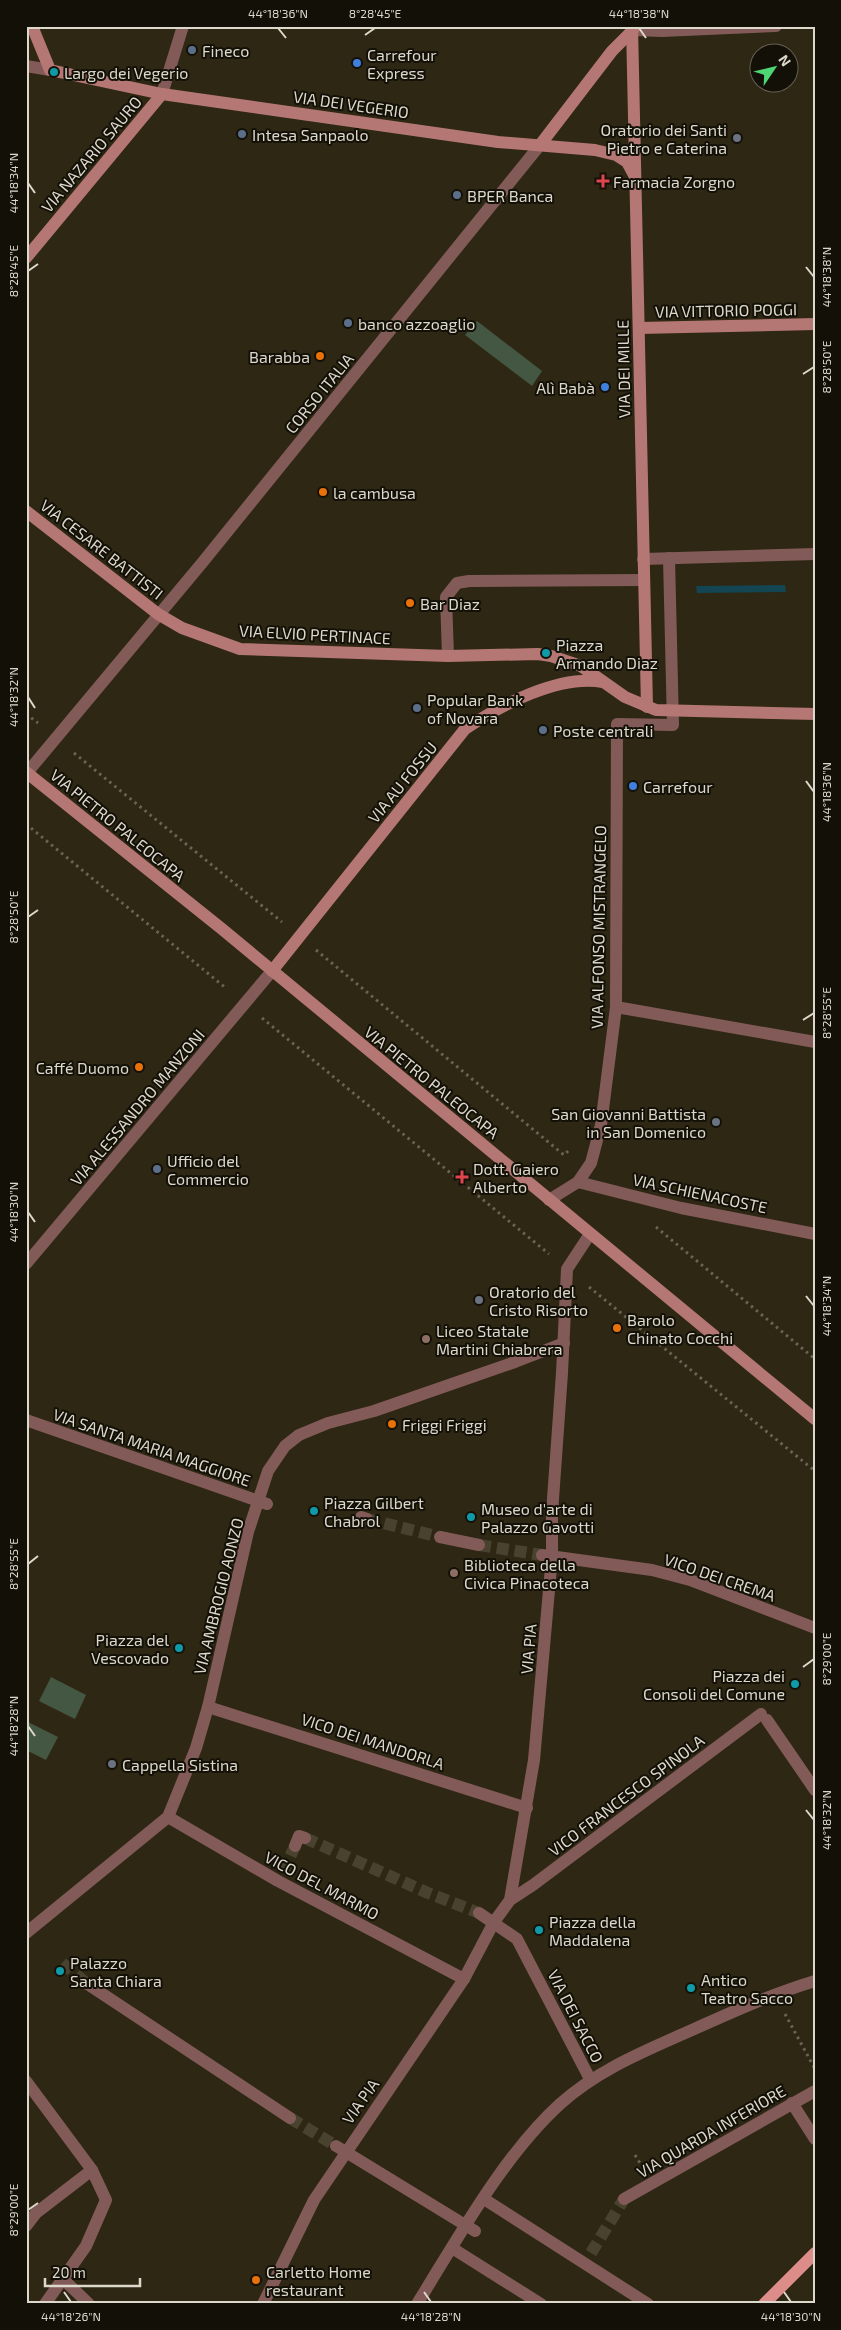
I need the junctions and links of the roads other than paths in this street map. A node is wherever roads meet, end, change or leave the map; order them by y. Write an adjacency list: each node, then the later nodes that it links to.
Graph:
1 (32, 26): 6 (street)
2 (183, 26): 7 (street)
3 (776, 26): 4 (street)
4 (632, 28): 8 (street, CORSO ITALIA); 9 (street, VIA DEI MILLE)
5 (26, 66): 6 (street, VIA DEI VEGERIO)
6 (50, 70): 7 (street, VIA DEI VEGERIO)
7 (162, 94): 8 (street, VIA DEI VEGERIO); 10 (street, VIA NAZARIO SAURO)
8 (540, 145): 9 (street, VIA DEI VEGERIO); 18 (street, CORSO ITALIA)
9 (635, 180): 12 (street, VIA DEI MILLE)
10 (26, 258)
11 (815, 324): 12 (street, VIA VITTORIO POGGI)
12 (639, 328): 16 (street, VIA DEI MILLE)
13 (26, 510): 18 (street, VIA CESARE BATTISTI)
14 (815, 554): 15 (street)
15 (669, 558): 16 (street); 22 (street)
16 (643, 559): 17 (street, VIA DEI MILLE)
17 (644, 580): 19 (street); 21 (street, VIA DEI MILLE)
18 (158, 614): 19 (street, VIA ELVIO PERTINACE); 24 (street, CORSO ITALIA)
19 (448, 656): 20 (street)
20 (603, 682): 21 (street); 25 (street, VIA AU FOSSU)
21 (647, 707): 22 (street)
22 (673, 711): 23 (street); 26 (street, VIA ALFONSO MISTRANGELO)
23 (815, 714)
24 (26, 773): 25 (street, VIA PIETRO PALEOCAPA)
25 (272, 971): 29 (street, VIA PIETRO PALEOCAPA); 32 (street, VIA ALESSANDRO MANZONI)
26 (616, 1007): 27 (street); 28 (street, VIA ALFONSO MISTRANGELO)
27 (815, 1042)
28 (578, 1182): 29 (street, VIA ALFONSO MISTRANGELO); 31 (street, VIA SCHIENACOSTE)
29 (549, 1200): 30 (street, VIA PIETRO PALEOCAPA)
30 (590, 1234): 33 (street, VIA PIA); 35 (street, VIA PIETRO PALEOCAPA)
31 (815, 1234)
32 (26, 1264)
33 (564, 1343): 36 (street, VIA AMBROGIO AONZO); 39 (street, VIA PIA)
34 (26, 1420): 36 (street, VIA SANTA MARIA MAGGIORE)
35 (815, 1420)
36 (263, 1503): 41 (street, VIA AMBROGIO AONZO)
37 (440, 1537): 38 (street)
38 (479, 1545)
39 (547, 1556): 40 (street, VICO DEI CREMA); 43 (street, VIA PIA)
40 (815, 1628)
41 (208, 1707): 43 (street, VICO DEI MANDORLA); 44 (street, VIA AMBROGIO AONZO)
42 (815, 1790): 45 (street, VICO FRANCESCO SPINOLA)
43 (527, 1808): 45 (street, VIA PIA)
44 (168, 1817): 48 (street, VIA AMBROGIO AONZO); 49 (street, VICO DEL MARMO)
45 (510, 1900): 47 (street, VIA PIA)
46 (479, 1912): 47 (street)
47 (494, 1922): 49 (street, VIA PIA); 52 (street, VIA DEI SACCO)
48 (26, 1933)
49 (464, 1979): 58 (street, VIA PIA)
50 (815, 1981): 52 (street)
51 (86, 1983): 56 (street)
52 (590, 2080): 60 (street)
53 (26, 2081): 59 (street)
54 (815, 2091): 55 (street, VIA QUARDA INFERIORE)
55 (792, 2103): 57 (street); 61 (street, VIA QUARDA INFERIORE)
56 (290, 2118)
57 (815, 2139)
58 (340, 2150): 63 (street); 69 (street, VIA PIA)
59 (92, 2170): 62 (street); 66 (street)
60 (484, 2199): 63 (street); 72 (street)
61 (624, 2199)
62 (26, 2226)
63 (470, 2228): 64 (street)
64 (452, 2248): 70 (street); 71 (street)
65 (815, 2253): 73 (main road)
66 (63, 2280): 67 (street); 68 (street)
67 (45, 2304)
68 (88, 2304)
69 (262, 2304)
70 (417, 2304)
71 (541, 2304)
72 (648, 2304)
73 (764, 2304)

